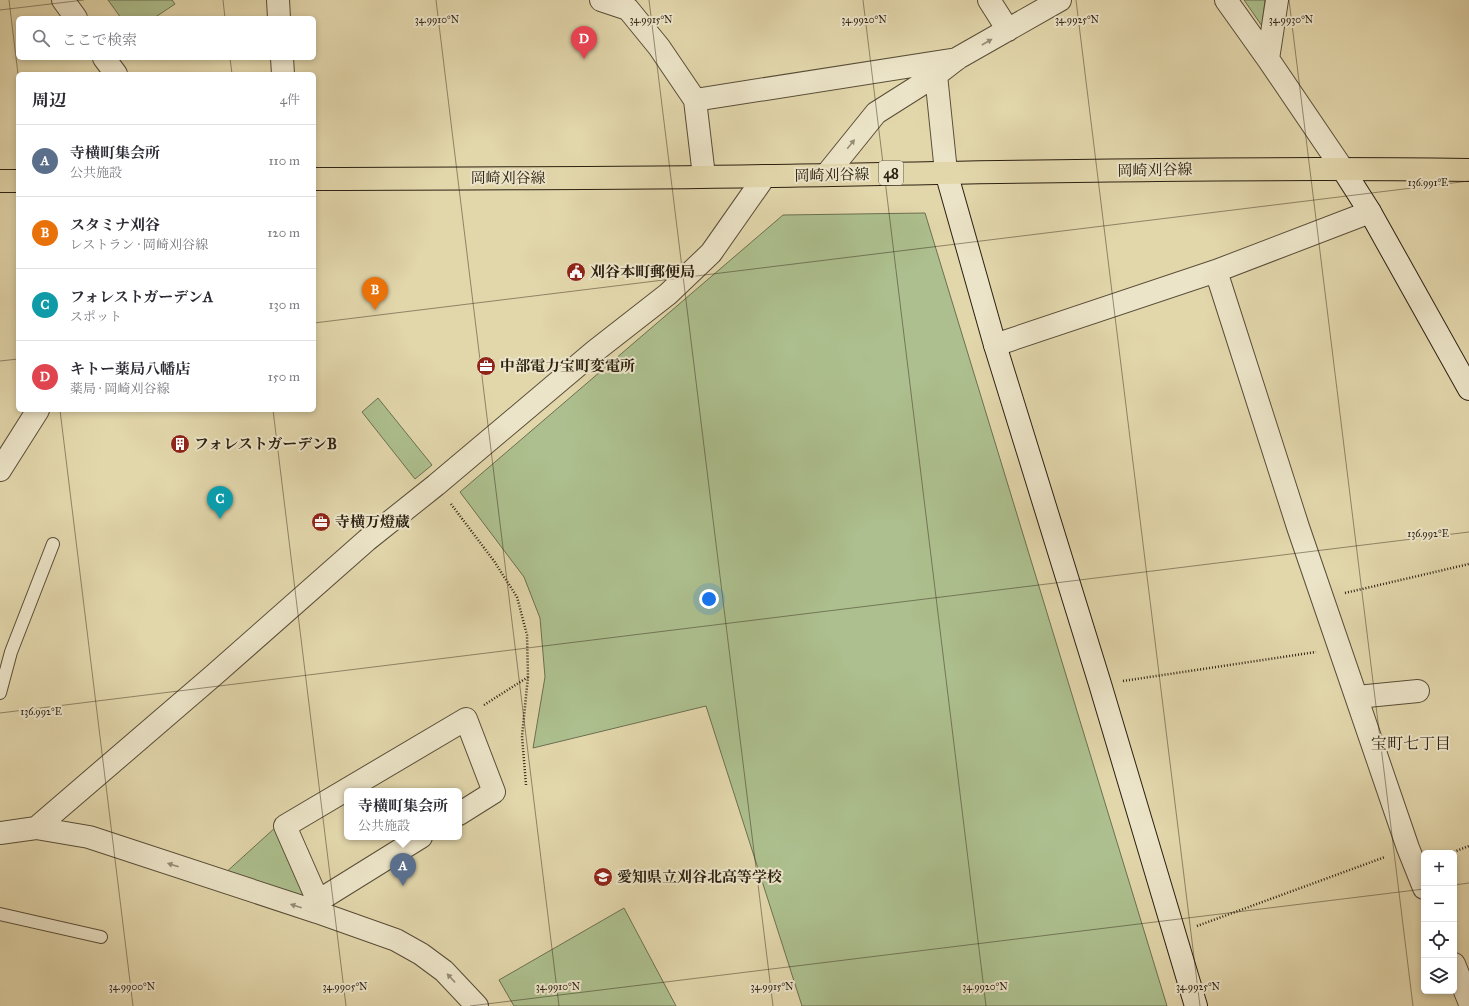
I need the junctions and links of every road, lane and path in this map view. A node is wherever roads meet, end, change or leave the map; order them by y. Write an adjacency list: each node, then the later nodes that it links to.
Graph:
1 (62, 0): 8 (street)
2 (278, 0): 9 (street)
3 (601, 0): 18 (street)
4 (990, 0): 10 (street)
5 (1060, 0): 10 (street)
6 (1226, 0): 12 (street)
7 (1277, 0): 12 (street)
8 (74, 16)
9 (279, 16)
10 (1008, 30): 11 (street, one-way to 10)
11 (958, 58): 17 (street); 18 (street)
12 (1268, 59): 19 (street)
13 (106, 60): 15 (street)
14 (282, 60): 16 (street)
15 (114, 72)
16 (283, 72)
17 (936, 75): 21 (street); 22 (street, one-way to 17)
18 (695, 100): 23 (street)
19 (1342, 168): 20 (main road, 岡崎刈谷線 / 48); 21 (main road, 岡崎刈谷線 / 48); 28 (street)
20 (1469, 170)
21 (946, 172): 22 (main road, 岡崎刈谷線 / 48); 30 (street)
22 (826, 175): 24 (main road, 岡崎刈谷線 / 48)
23 (704, 176): 24 (main road, 岡崎刈谷線 / 48); 25 (main road, 岡崎刈谷線 / 48)
24 (765, 176): 34 (street)
25 (316, 179)
26 (16, 180): 27 (main road)
27 (0, 181)
28 (1370, 212): 29 (street); 31 (street)
29 (1216, 271): 30 (street); 37 (street)
30 (995, 345): 40 (street)
31 (1469, 389)
32 (37, 412): 33 (street)
33 (0, 470)
34 (436, 485): 39 (path); 49 (street)
35 (53, 544): 42 (lane)
36 (1469, 564): 37 (path)
37 (1323, 598): 38 (street)
38 (1340, 648): 40 (path); 43 (street)
39 (528, 677): 44 (path); 45 (path)
40 (1100, 684): 58 (street)
41 (1418, 690): 43 (street)
42 (0, 693)
43 (1357, 697): 53 (street)
44 (466, 718): 46 (street); 48 (street)
45 (526, 785)
46 (349, 788)
47 (344, 791): 56 (street)
48 (462, 812)
49 (36, 828): 50 (street); 56 (street, one-way to 49)
50 (0, 833)
51 (417, 840): 56 (street)
52 (1469, 846): 54 (path)
53 (1408, 848): 55 (street); 58 (path)
54 (1457, 850)
55 (1423, 886)
56 (317, 907): 62 (street, one-way to 56)
57 (0, 914): 59 (lane)
58 (1174, 935): 63 (street)
59 (101, 937)
60 (1457, 971): 61 (street)
61 (1469, 1001)
62 (477, 1006)
63 (1196, 1006)

